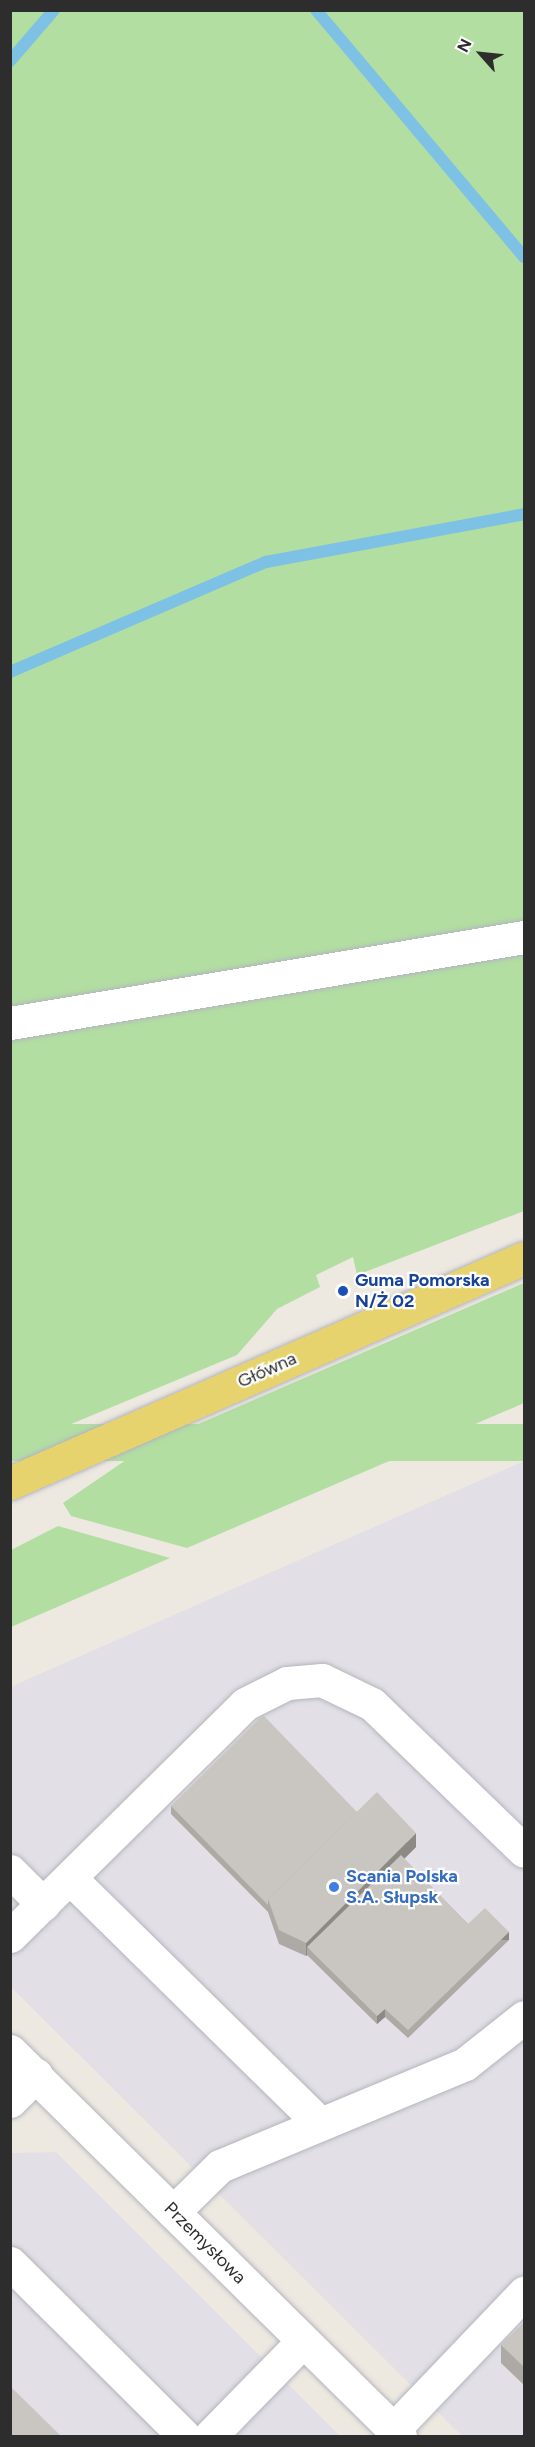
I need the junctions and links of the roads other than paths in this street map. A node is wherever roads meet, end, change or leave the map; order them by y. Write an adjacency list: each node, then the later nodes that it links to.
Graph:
1 (525, 937): 2 (street)
2 (10, 1023)
3 (525, 1258): 4 (main road, Główna)
4 (10, 1483)
5 (525, 1851): 7 (street)
6 (10, 1871): 8 (street)
7 (70, 1878): 8 (street); 14 (street)
8 (43, 1904): 9 (street)
9 (10, 1936)
10 (525, 2017): 14 (street)
11 (10, 2050): 12 (street, Przemysłowa)
12 (36, 2075): 13 (street); 15 (street, Przemysłowa)
13 (10, 2101)
14 (320, 2124): 15 (street)
15 (173, 2212): 18 (street, Przemysłowa)
16 (10, 2263): 20 (street)
17 (525, 2293): 19 (street)
18 (303, 2341): 19 (street, Przemysłowa); 21 (street)
19 (396, 2433)
20 (184, 2436)
21 (210, 2436)

